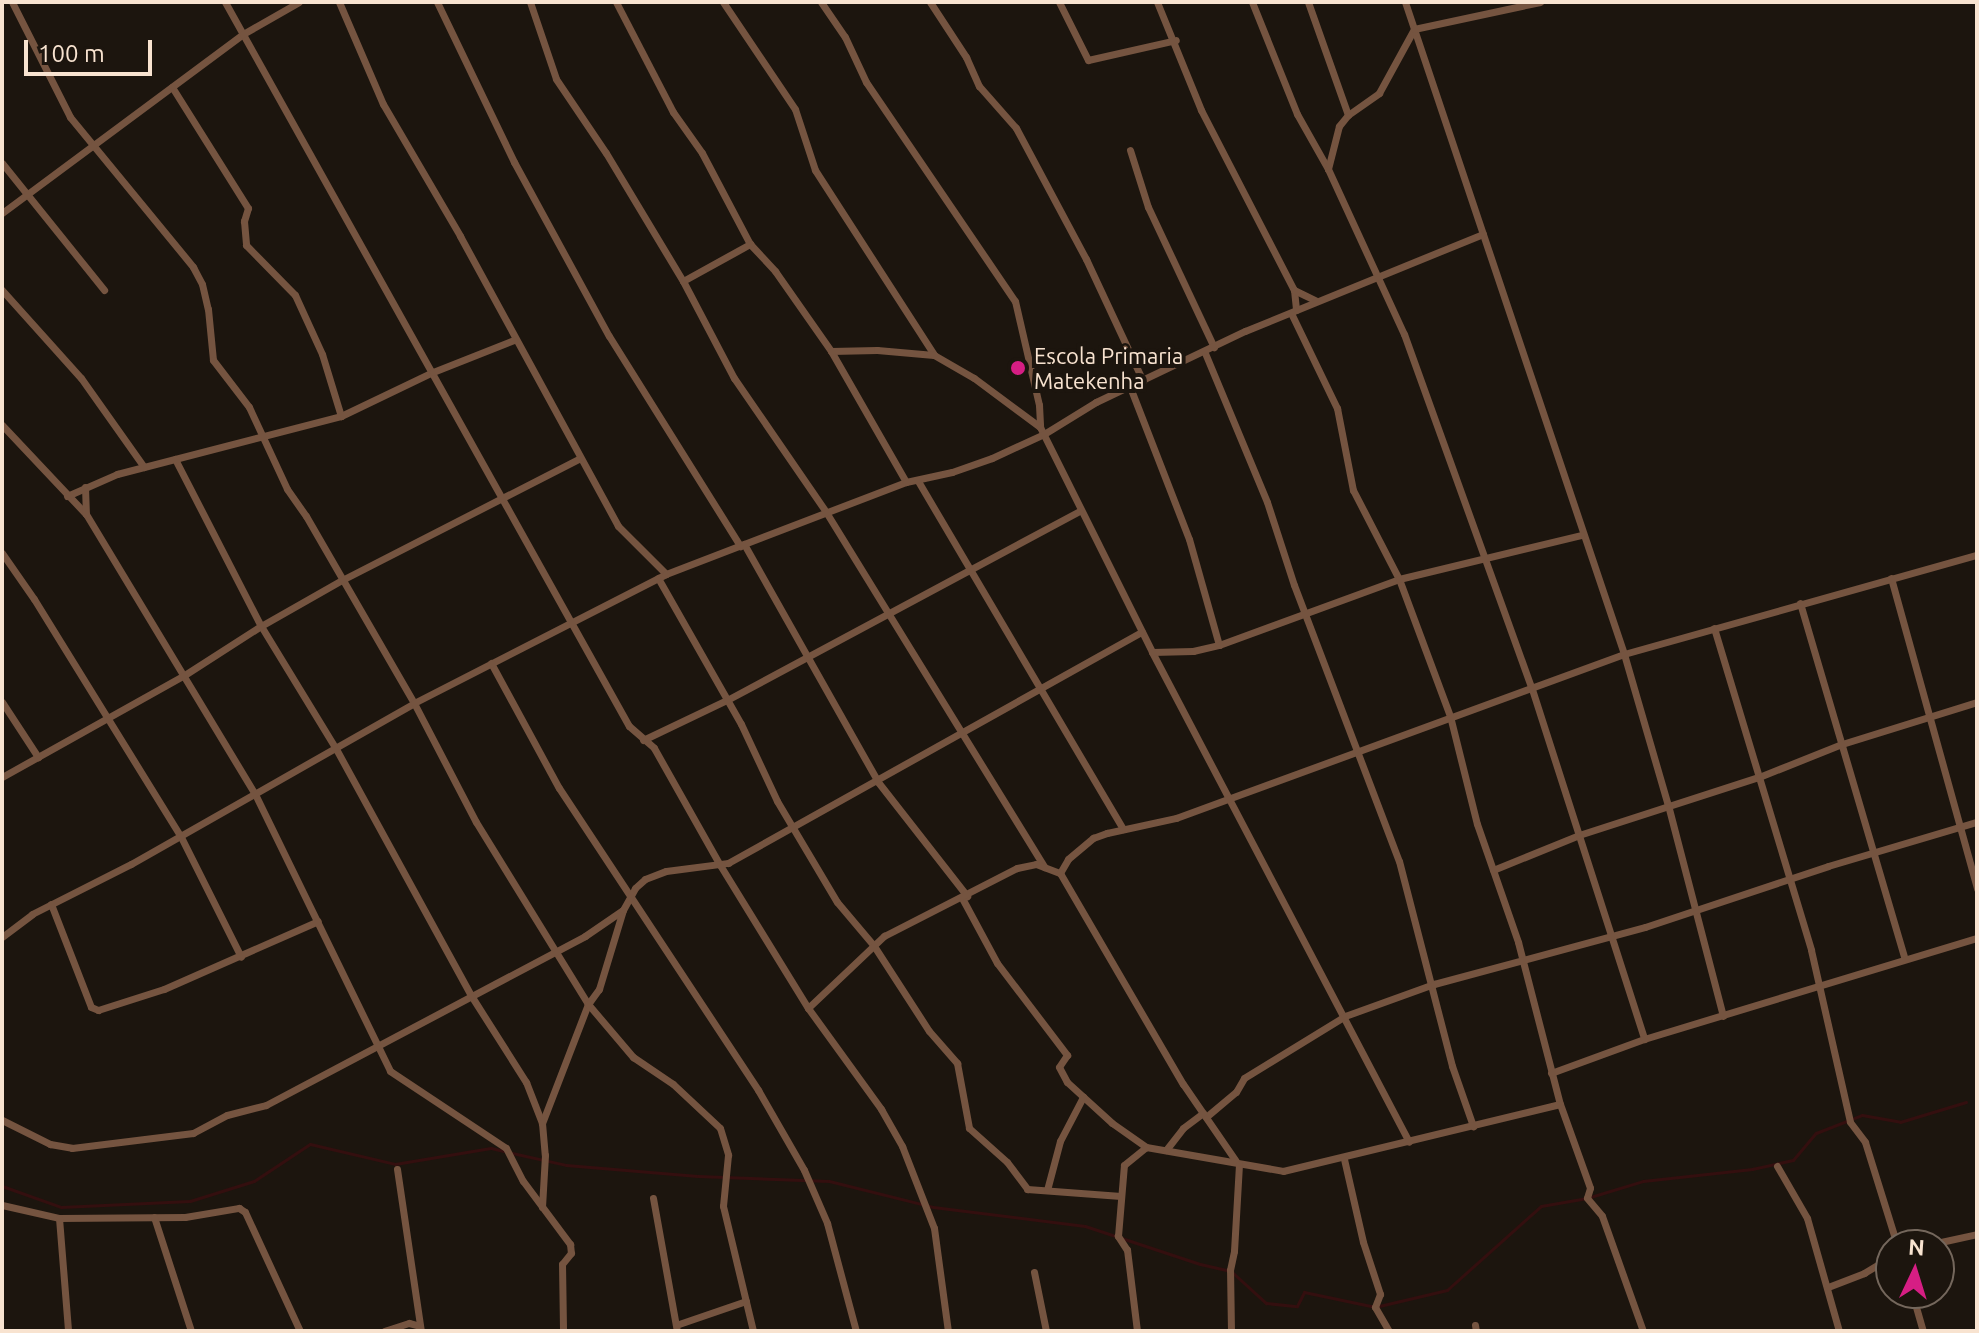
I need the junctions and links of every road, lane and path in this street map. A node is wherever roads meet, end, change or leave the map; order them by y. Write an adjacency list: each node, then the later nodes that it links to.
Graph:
1 (12, 2): 22 (street)
2 (225, 2): 18 (street)
3 (299, 2): 18 (street)
4 (339, 2): 37 (street)
5 (437, 2): 61 (street)
6 (530, 2): 31 (street)
7 (616, 2): 29 (street)
8 (723, 2): 41 (street)
9 (821, 2): 47 (street)
10 (930, 2): 43 (street)
11 (1059, 2): 19 (street)
12 (1157, 2): 19 (street)
13 (1252, 2): 25 (street)
14 (1308, 2): 21 (street)
15 (1405, 2): 17 (street)
16 (1540, 2): 17 (street)
17 (1414, 29): 21 (street); 28 (street)
18 (243, 34): 20 (street); 42 (street)
19 (1176, 40): 34 (street)
20 (172, 87): 22 (street); 45 (street)
21 (1348, 115): 25 (street)
22 (94, 147): 26 (street); 48 (street)
23 (1130, 150): 38 (street)
24 (2, 163): 26 (street)
25 (1328, 169): 30 (street)
26 (28, 194): 27 (street); 33 (street)
27 (2, 213)
28 (1483, 234): 30 (street); 60 (street)
29 (750, 244): 31 (street); 39 (street)
30 (1379, 275): 35 (street); 64 (street)
31 (683, 281): 58 (street)
32 (2, 290): 51 (street)
33 (104, 290)
34 (1294, 290): 35 (street); 36 (street)
35 (1317, 301): 36 (street)
36 (1293, 312): 38 (street); 69 (street)
37 (514, 340): 42 (street); 49 (street)
38 (1214, 347): 40 (street)
39 (831, 351): 41 (street); 53 (street)
40 (1205, 353): 43 (street); 73 (street)
41 (934, 355): 47 (street)
42 (433, 372): 45 (street); 56 (street)
43 (1143, 381): 44 (street)
44 (1130, 387): 47 (street); 78 (street)
45 (341, 416): 48 (street)
46 (2, 425): 55 (street)
47 (1042, 431): 52 (street); 57 (street)
48 (263, 439): 50 (street); 70 (street)
49 (580, 458): 56 (street); 66 (street)
50 (175, 459): 51 (street); 75 (street)
51 (144, 467): 54 (street)
52 (918, 481): 53 (street); 65 (street)
53 (906, 482): 58 (street)
54 (85, 487): 55 (street); 59 (street)
55 (67, 496): 59 (street)
56 (499, 496): 70 (street); 74 (street)
57 (1080, 511): 65 (street); 77 (street)
58 (826, 512): 61 (street); 72 (street)
59 (86, 514): 83 (street)
60 (1581, 535): 64 (street); 80 (street)
61 (742, 545): 66 (street); 81 (street)
62 (2, 553): 91 (street)
63 (1977, 555): 68 (street)
64 (1484, 557): 69 (street); 84 (street)
65 (970, 572): 72 (street); 85 (street)
66 (666, 574): 67 (street)
67 (658, 578): 74 (street); 86 (street)
68 (1891, 578): 71 (street); 92 (street)
69 (1399, 579): 73 (street); 90 (street)
70 (342, 580): 75 (street); 89 (street)
71 (1800, 603): 76 (street); 95 (street)
72 (886, 612): 81 (street); 93 (street)
73 (1306, 615): 78 (street); 97 (street)
74 (571, 622): 82 (street); 94 (street)
75 (261, 626): 83 (street); 96 (street)
76 (1714, 628): 80 (street); 100 (street)
77 (1142, 632): 79 (street); 85 (street)
78 (1219, 645): 79 (street)
79 (1152, 652): 103 (street)
80 (1624, 654): 84 (street); 104 (street)
81 (806, 659): 86 (street); 101 (street)
82 (491, 663): 89 (street); 118 (street)
83 (183, 676): 91 (street); 102 (street)
84 (1531, 686): 90 (street); 110 (street)
85 (1039, 691): 93 (street); 108 (street)
86 (727, 700): 94 (street); 107 (street)
87 (2, 702): 98 (street)
88 (1977, 702): 92 (street)
89 (414, 703): 96 (street); 128 (street)
90 (1450, 716): 97 (street); 114 (street)
91 (106, 719): 98 (street); 109 (street)
92 (1929, 719): 95 (street); 106 (street)
93 (960, 736): 101 (street); 113 (street)
94 (643, 740): 112 (street)
95 (1842, 744): 100 (street); 111 (street)
96 (335, 747): 102 (street); 134 (street)
97 (1356, 750): 103 (street); 132 (street)
98 (38, 757): 99 (street)
99 (2, 777)
100 (1759, 777): 104 (street); 116 (street)
101 (878, 782): 107 (street); 119 (street)
102 (255, 794): 109 (street); 123 (street)
103 (1231, 797): 108 (street); 137 (street)
104 (1668, 805): 110 (street); 122 (street)
105 (1977, 822): 106 (street)
106 (1961, 825): 111 (street); 117 (street)
107 (794, 829): 112 (street); 127 (street)
108 (1123, 829): 115 (street)
109 (180, 835): 120 (street); 129 (street)
110 (1579, 835): 114 (street); 124 (street)
111 (1874, 852): 116 (street); 130 (street)
112 (720, 865): 118 (street); 136 (street)
113 (1044, 867): 115 (street); 119 (street)
114 (1493, 870): 131 (street)
115 (1060, 873): 144 (street)
116 (1790, 878): 122 (street); 133 (street)
117 (1977, 889)
118 (630, 897): 121 (street); 178 (street)
119 (965, 897): 127 (street); 142 (street)
120 (51, 904): 125 (street); 129 (street)
121 (623, 910): 128 (street); 135 (street)
122 (1697, 910): 124 (street); 138 (street)
123 (318, 921): 129 (street); 140 (street)
124 (1612, 936): 131 (street); 139 (street)
125 (2, 937)
126 (1977, 938): 130 (street)
127 (874, 946): 136 (street); 155 (street)
128 (553, 952): 134 (street); 135 (street)
129 (241, 957)
130 (1905, 959): 133 (street)
131 (1523, 961): 132 (street); 141 (street)
132 (1434, 984): 137 (street); 147 (street)
133 (1819, 986): 138 (street); 162 (street)
134 (472, 997): 140 (street); 146 (street)
135 (588, 1004): 146 (street); 168 (street)
136 (808, 1008): 179 (street)
137 (1345, 1016): 144 (street); 148 (street)
138 (1723, 1016): 139 (street)
139 (1644, 1039): 141 (street)
140 (376, 1048): 145 (street); 159 (street)
141 (1551, 1073): 143 (street)
142 (1083, 1097): 149 (street); 155 (street)
143 (1560, 1104): 147 (street); 184 (street)
144 (1204, 1115): 150 (street); 152 (street)
145 (2, 1120)
146 (542, 1123): 159 (street)
147 (1473, 1126): 148 (street)
148 (1409, 1142): 151 (street)
149 (1146, 1147): 150 (street); 156 (street)
150 (1166, 1150): 152 (street)
151 (1344, 1159): 152 (street); 183 (street)
152 (1237, 1163): 182 (street)
153 (1777, 1166): 167 (street)
154 (397, 1169): 171 (street)
155 (1047, 1190): 156 (street)
156 (1121, 1196): 181 (street)
157 (653, 1198): 170 (street)
158 (2, 1205): 161 (street)
159 (542, 1207): 176 (street)
160 (154, 1217): 161 (street); 173 (street); 174 (street)
161 (59, 1218): 172 (street)
162 (1892, 1229)
163 (1977, 1234): 164 (street)
164 (1955, 1239)
165 (1875, 1266): 167 (street)
166 (1034, 1272): 180 (street)
167 (1828, 1287): 185 (street)
168 (746, 1301): 170 (street); 177 (street)
169 (1917, 1309): 186 (street)
170 (676, 1328)
171 (421, 1329): 175 (street)
172 (68, 1331)
173 (191, 1331)
174 (300, 1331)
175 (384, 1331)
176 (563, 1331)
177 (753, 1331)
178 (856, 1331)
179 (948, 1331)
180 (1046, 1331)
181 (1137, 1331)
182 (1231, 1331)
183 (1389, 1331)
184 (1643, 1331)
185 (1839, 1331)
186 (1923, 1331)

